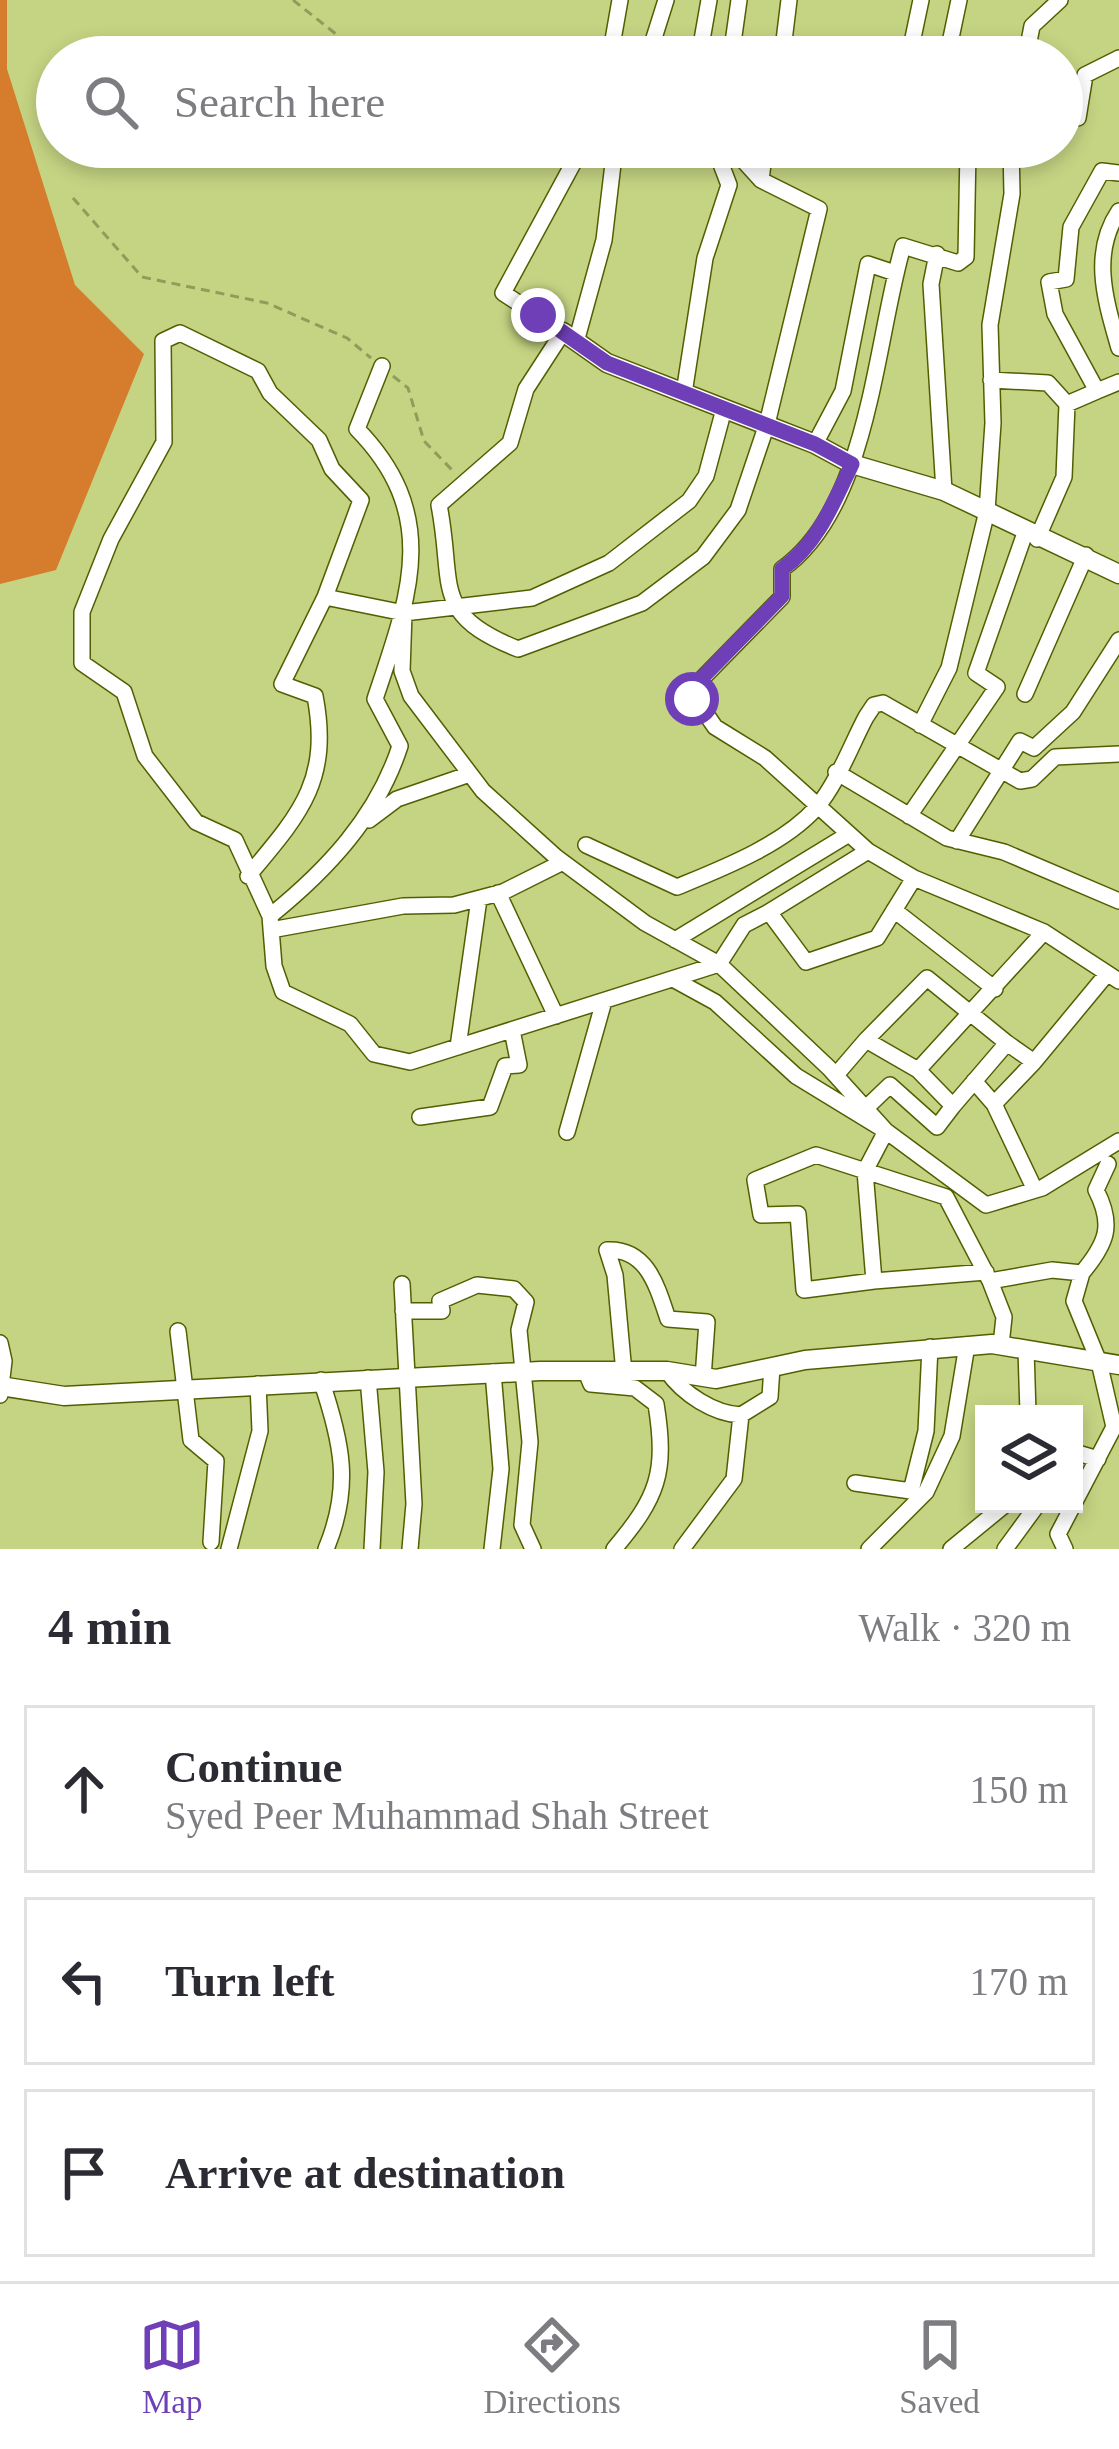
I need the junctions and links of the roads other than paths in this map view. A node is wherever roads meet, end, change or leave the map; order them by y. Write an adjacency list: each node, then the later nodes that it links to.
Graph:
1 (620, 0): 9 (street)
2 (666, 0): 10 (street)
3 (709, 0): 11 (street)
4 (739, 0): 12 (street)
5 (789, 0): 13 (street)
6 (921, 0): 14 (street)
7 (958, 0): 15 (street)
8 (1060, 0): 16 (street)
9 (614, 36)
10 (655, 36)
11 (703, 36)
12 (734, 36)
13 (785, 36)
14 (913, 36)
15 (950, 36)
16 (1030, 36)
17 (1119, 58): 18 (street)
18 (1083, 87)
19 (571, 168): 31 (street)
20 (613, 168): 31 (street)
21 (720, 168): 37 (street)
22 (750, 168): 27 (street)
23 (762, 168): 27 (street)
24 (963, 168): 29 (street)
25 (1011, 168): 34 (street)
26 (1119, 173): 36 (street)
27 (761, 180): 40 (street)
28 (1119, 211): 32 (street)
29 (938, 254): 30 (street); 43 (street)
30 (895, 273): 41 (street); 42 (street)
31 (570, 337): 37 (street); 49 (street)
32 (1119, 348)
33 (382, 366): 50 (street)
34 (992, 380): 38 (street); 44 (street)
35 (1119, 382): 36 (street)
36 (1097, 391): 38 (street)
37 (684, 393): 39 (street)
38 (1067, 404): 45 (street)
39 (724, 409): 40 (street); 49 (street)
40 (767, 424): 41 (street); 49 (street)
41 (815, 444): 42 (street)
42 (852, 464): 43 (street); 59 (street)
43 (944, 491): 44 (street)
44 (987, 511): 45 (street); 53 (street)
45 (1031, 536): 46 (street); 54 (street)
46 (1086, 555): 47 (street); 52 (street)
47 (1119, 574)
48 (325, 597): 50 (street); 67 (street); 67 (street)
49 (452, 608): 50 (street)
50 (404, 613): 58 (street); 61 (street)
51 (1119, 640): 57 (street)
52 (1025, 694)
53 (920, 725): 54 (street); 56 (street)
54 (958, 747): 57 (street); 60 (street)
55 (1117, 750): 57 (street)
56 (836, 772): 59 (street); 60 (street)
57 (1000, 773): 63 (street)
58 (470, 774): 61 (street); 66 (street)
59 (817, 807): 62 (street); 64 (street)
60 (909, 816): 63 (street)
61 (361, 825): 74 (street)
62 (849, 834): 65 (street); 76 (street)
63 (958, 841): 71 (street)
64 (586, 845)
65 (868, 851): 68 (street); 73 (street)
66 (563, 862): 69 (street); 76 (street)
67 (248, 876): 74 (street)
68 (914, 878): 72 (street); 75 (street)
69 (498, 893): 70 (street); 83 (street)
70 (479, 898): 74 (street); 87 (street)
71 (1119, 902)
72 (894, 910): 73 (street); 80 (street)
73 (769, 912): 77 (street)
74 (271, 923): 87 (street)
75 (1044, 932): 78 (street); 80 (street)
76 (675, 940): 77 (street)
77 (719, 964): 79 (street); 90 (street)
78 (1113, 978): 88 (street)
79 (673, 979): 81 (street); 96 (street)
80 (995, 989): 82 (street)
81 (604, 1001): 83 (street); 97 (street)
82 (972, 1015): 85 (street); 86 (street); 89 (street)
83 (556, 1016): 84 (street)
84 (512, 1030): 87 (street); 95 (street)
85 (866, 1040): 89 (street); 90 (street)
86 (1007, 1043): 88 (street); 91 (street)
87 (458, 1047)
88 (1034, 1062): 92 (street)
89 (918, 1070): 93 (street)
90 (836, 1075): 94 (street)
91 (974, 1081): 92 (street); 93 (street)
92 (994, 1104): 102 (street)
93 (953, 1106): 94 (street)
94 (866, 1108): 96 (street)
95 (420, 1117)
96 (886, 1131): 101 (street); 102 (street)
97 (567, 1132)
98 (1119, 1141): 99 (street)
99 (1087, 1158): 100 (street); 102 (street)
100 (1114, 1167): 103 (street)
101 (865, 1171): 104 (street); 105 (street); 105 (street)
102 (1034, 1190)
103 (1082, 1273): 104 (street); 114 (street)
104 (988, 1277): 105 (street); 111 (street)
105 (874, 1281)
106 (402, 1284): 107 (street)
107 (403, 1311): 117 (street); 122 (street)
108 (178, 1330): 127 (street)
109 (0, 1343): 128 (street)
110 (967, 1345): 111 (street); 112 (street); 145 (street)
111 (1000, 1345): 113 (street)
112 (930, 1347): 116 (street); 133 (street)
113 (1026, 1349): 114 (street); 129 (street)
114 (1099, 1362): 115 (street); 132 (street)
115 (1119, 1365)
116 (772, 1367): 124 (street); 130 (street)
117 (520, 1371): 119 (street); 120 (street); 142 (street)
118 (667, 1371): 121 (street); 124 (street); 130 (street)
119 (493, 1372): 122 (street); 141 (street)
120 (586, 1372): 121 (street); 143 (street)
121 (624, 1373): 124 (street)
122 (405, 1376): 123 (street); 140 (street)
123 (368, 1378): 125 (street); 139 (street)
124 (703, 1378)
125 (320, 1380): 126 (street); 138 (street)
126 (258, 1384): 127 (street); 137 (street)
127 (185, 1388): 128 (street); 136 (street)
128 (0, 1389)
129 (1028, 1405)
130 (741, 1415): 144 (street)
131 (1083, 1455): 132 (street)
132 (1098, 1459): 148 (street)
133 (855, 1484)
134 (995, 1513): 146 (street)
135 (1031, 1513): 147 (street)
136 (212, 1542)
137 (229, 1549)
138 (326, 1549)
139 (372, 1549)
140 (410, 1549)
141 (492, 1549)
142 (532, 1549)
143 (614, 1549)
144 (682, 1549)
145 (869, 1549)
146 (951, 1549)
147 (1005, 1549)
148 (1065, 1549)

